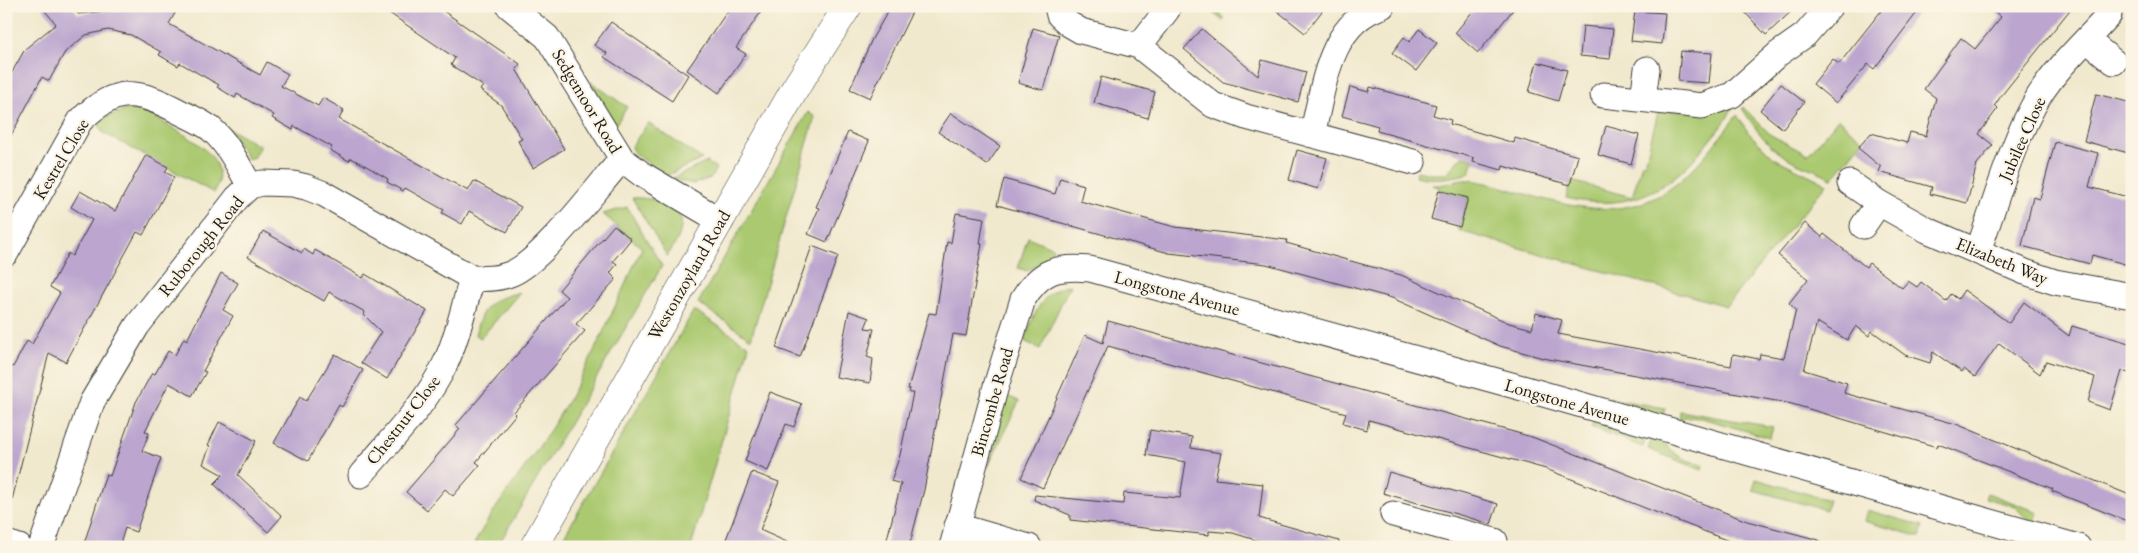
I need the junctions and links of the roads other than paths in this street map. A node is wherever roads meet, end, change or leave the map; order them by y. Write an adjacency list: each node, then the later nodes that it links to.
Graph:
1 (509, 6): 15 (street, Sedgemoor Road)
2 (848, 6): 20 (main road, Westonzoyland Road)
3 (1057, 6): 9 (street)
4 (1382, 6): 14 (street)
5 (1824, 7): 13 (street)
6 (1167, 10): 9 (street)
7 (2109, 15): 8 (street, Jubilee Close)
8 (2087, 40): 10 (street); 22 (street, Jubilee Close)
9 (1139, 46): 14 (street)
10 (2114, 62)
11 (1646, 69): 13 (street)
12 (1602, 95): 13 (street)
13 (1643, 98)
14 (1312, 135): 16 (street)
15 (622, 158): 20 (street, Sedgemoor Road); 25 (street)
16 (1413, 162)
17 (1850, 182): 19 (street, Elizabeth Way)
18 (250, 186): 23 (street, Kestrel Close); 25 (street, Ruborough Road); 32 (street, Ruborough Road)
19 (1879, 203): 21 (street); 22 (street, Elizabeth Way)
20 (721, 220): 33 (main road, Westonzoyland Road)
21 (1863, 226)
22 (1978, 251): 26 (street, Elizabeth Way)
23 (6, 253)
24 (1054, 269): 29 (street, Bincombe Road); 36 (street, Longstone Avenue)
25 (472, 278): 27 (street, Chestnut Close)
26 (2132, 296)
27 (360, 475)
28 (1393, 514): 35 (street)
29 (954, 537): 34 (street)
30 (6, 543): 31 (street)
31 (19, 547)
32 (40, 547)
33 (534, 547)
34 (1029, 547)
35 (1494, 547)
36 (2078, 547)

